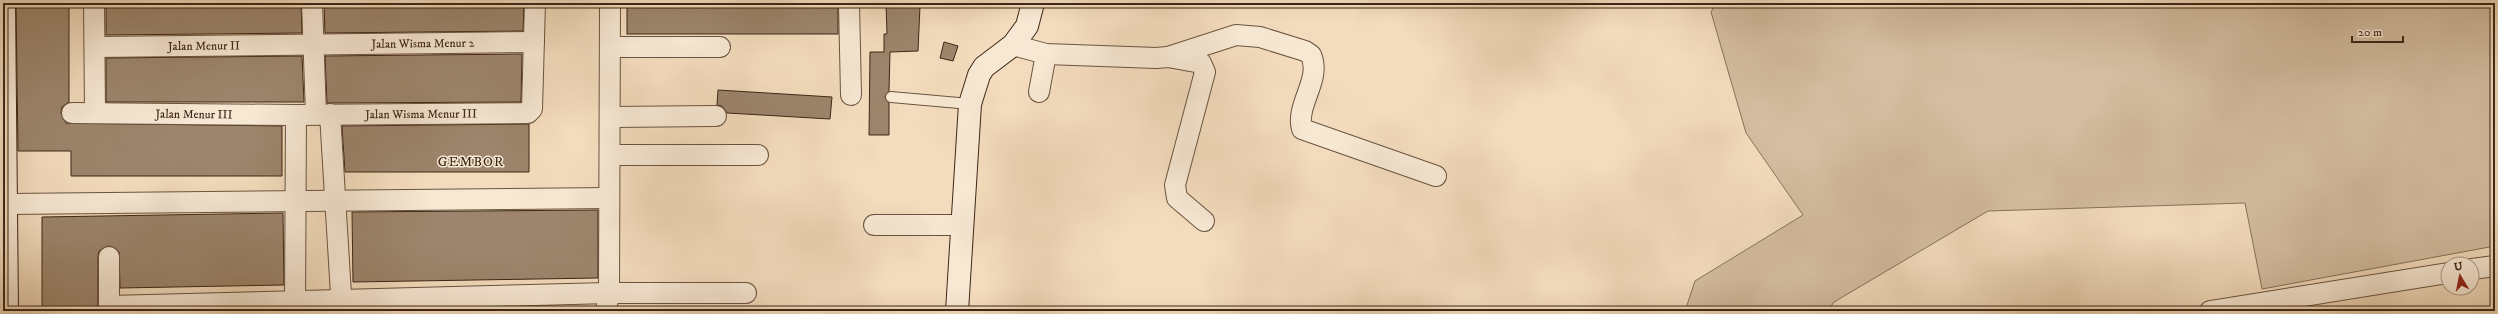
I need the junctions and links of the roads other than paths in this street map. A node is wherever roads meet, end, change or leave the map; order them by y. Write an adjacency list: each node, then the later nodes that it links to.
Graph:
1 (4, 3): 32 (street)
2 (94, 3): 11 (street)
3 (312, 3): 9 (street)
4 (535, 3): 8 (street)
5 (610, 3): 12 (street)
6 (849, 3): 17 (street)
7 (1033, 3): 10 (street)
8 (534, 42): 9 (street, Jalan Wisma Menur 2); 22 (street, Jalan Wisma Menur III)
9 (313, 44): 11 (street, Jalan Menur II); 22 (street)
10 (1013, 45): 14 (street); 19 (street)
11 (95, 47): 21 (street)
12 (611, 47): 13 (street); 25 (street)
13 (720, 47)
14 (1046, 54): 15 (street); 16 (street)
15 (1168, 57): 28 (street); 33 (street)
16 (1039, 92)
17 (851, 95)
18 (891, 97): 19 (lane)
19 (970, 104): 35 (street)
20 (72, 113): 21 (street, Jalan Menur III)
21 (95, 113): 23 (street, Jalan Menur III)
22 (323, 114): 23 (street, Jalan Menur III); 30 (street)
23 (296, 115): 31 (street)
24 (716, 116): 25 (street)
25 (610, 117): 26 (street)
26 (610, 155): 27 (street); 29 (street)
27 (758, 155)
28 (1436, 176)
29 (609, 198): 30 (street); 42 (street)
30 (334, 200): 31 (street); 43 (street)
31 (295, 202): 32 (street); 44 (street)
32 (8, 204): 36 (street)
33 (1204, 221)
34 (874, 225): 35 (street)
35 (963, 225): 47 (street)
36 (5, 245): 46 (street)
37 (109, 257): 45 (street)
38 (2495, 266): 39 (street)
39 (2480, 268)
40 (2440, 274): 48 (street)
41 (746, 294): 42 (street)
42 (608, 302): 43 (street)
43 (342, 306): 44 (street)
44 (295, 307): 45 (street)
45 (109, 309)
46 (7, 311)
47 (957, 311)
48 (2210, 311)

